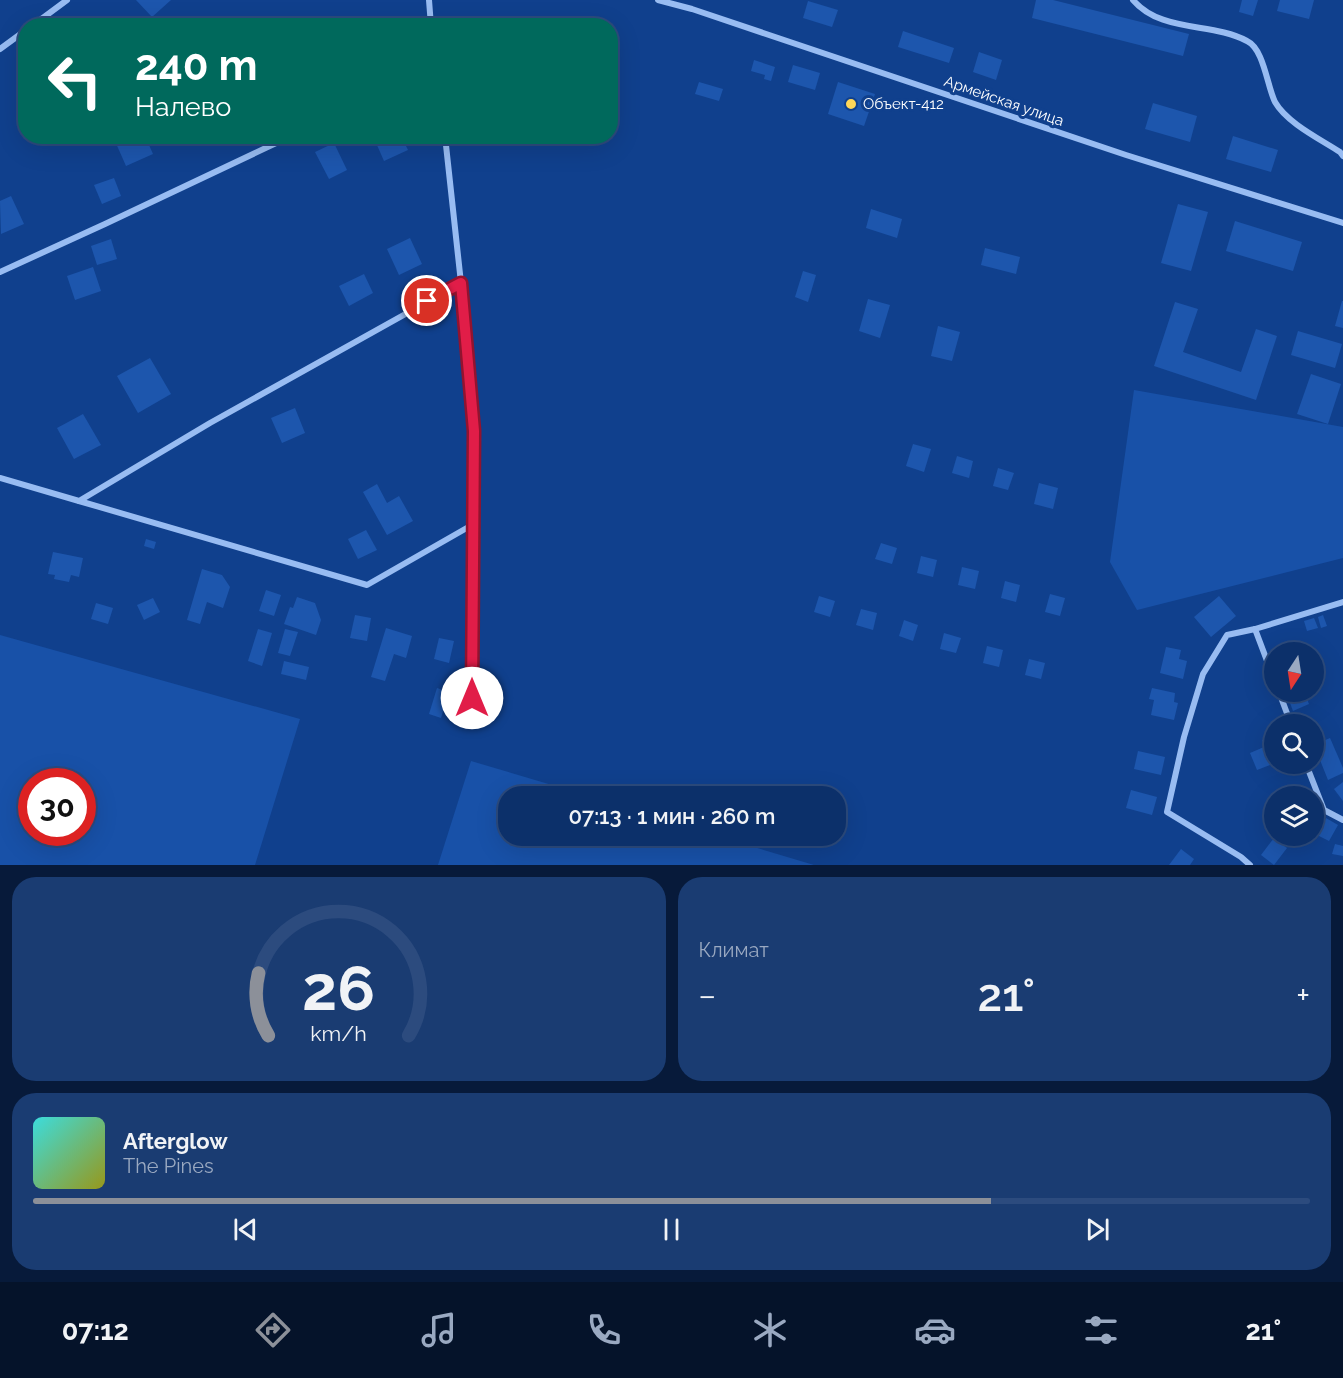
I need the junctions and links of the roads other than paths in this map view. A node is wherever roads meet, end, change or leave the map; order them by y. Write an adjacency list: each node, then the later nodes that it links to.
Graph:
1 (67, 0): 5 (street)
2 (429, 0): 6 (street)
3 (658, 0): 12 (street, Армейская улица)
4 (1133, 0): 11 (street)
5 (43, 18)
6 (430, 18)
7 (18, 36): 8 (street)
8 (0, 49)
9 (274, 144): 13 (street)
10 (446, 144): 14 (street)
11 (1343, 156)
12 (1343, 224)
13 (0, 272)
14 (461, 283): 16 (street); 17 (street)
15 (0, 478): 16 (street)
16 (80, 501): 17 (street)
17 (472, 525): 21 (street)
18 (1343, 602): 19 (street)
19 (1255, 630): 20 (street); 24 (street)
20 (1264, 653)
21 (472, 720)
22 (1310, 774): 23 (street)
23 (1343, 820)
24 (1250, 865)

